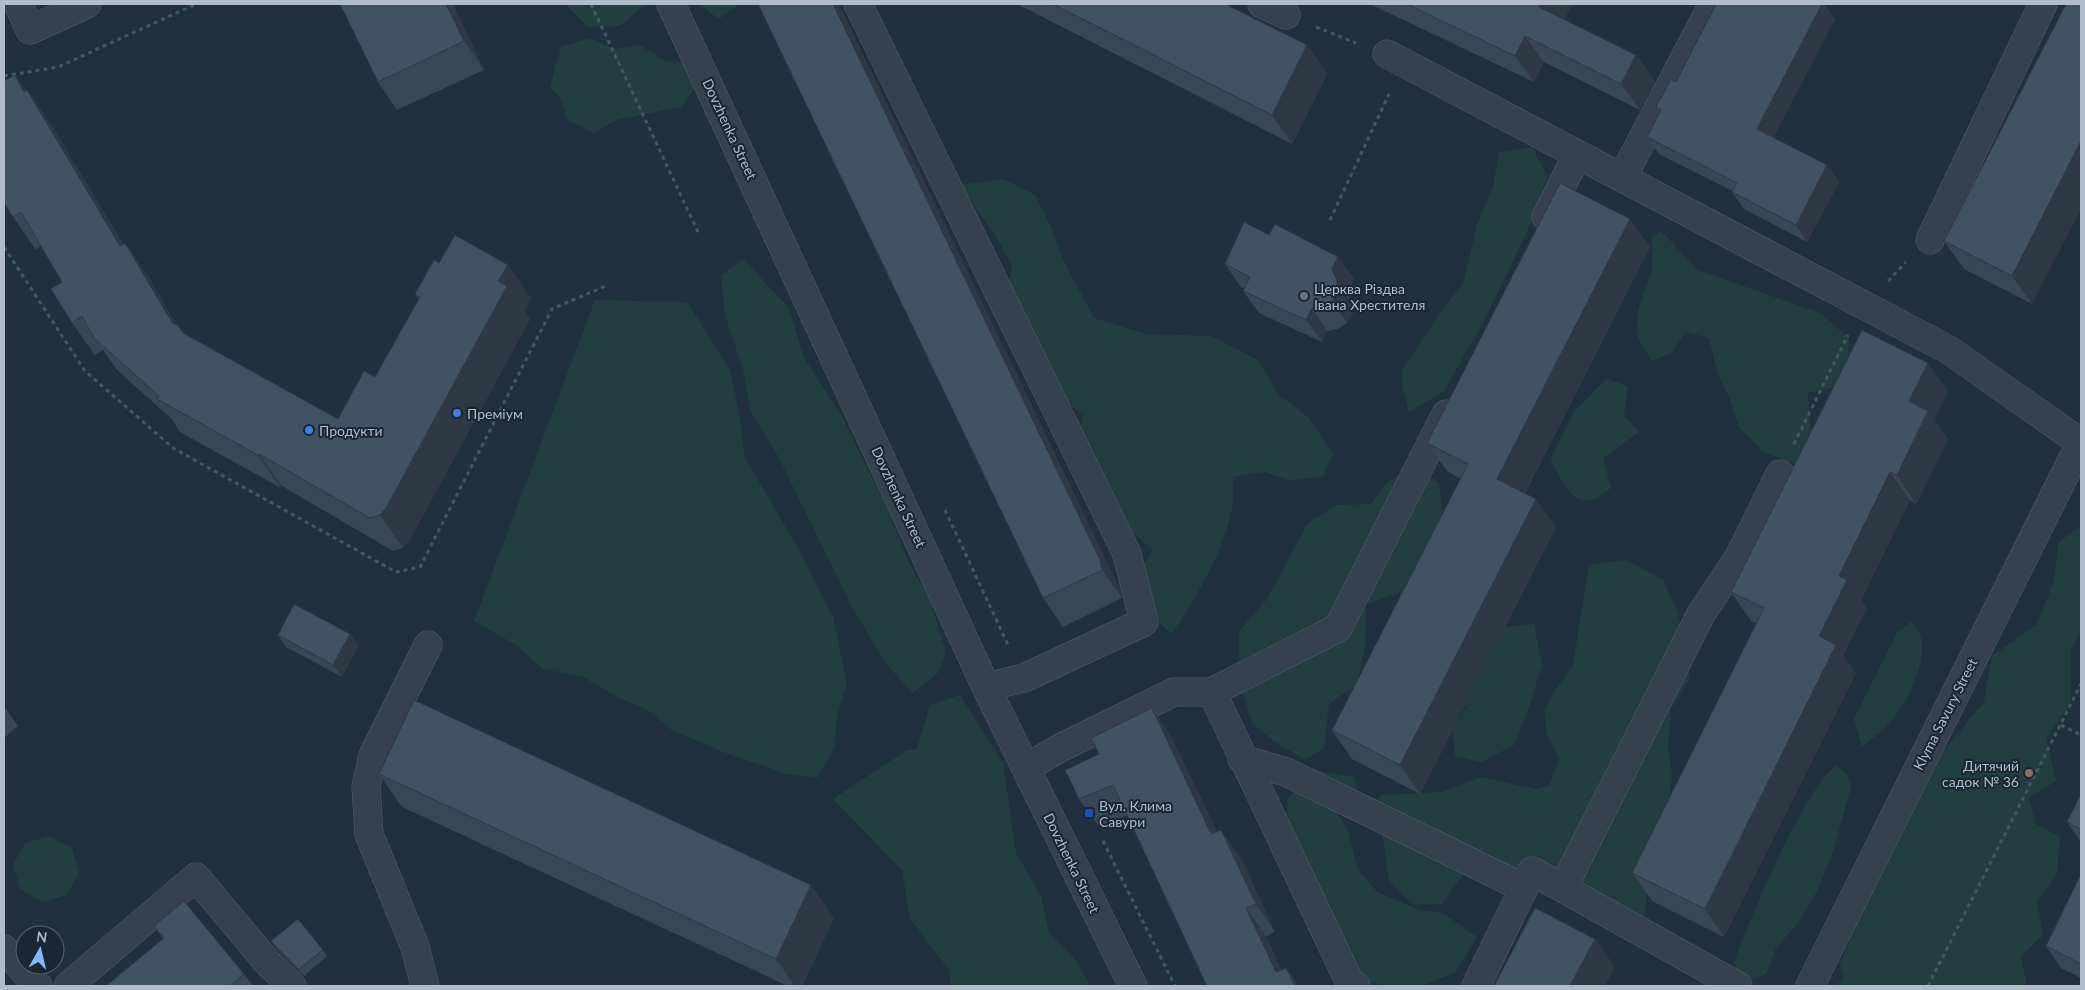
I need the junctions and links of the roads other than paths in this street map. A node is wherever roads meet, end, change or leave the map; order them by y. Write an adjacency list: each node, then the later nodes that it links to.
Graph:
1 (18, 4): 2 (street)
2 (87, 4)
3 (671, 4): 16 (street, Dovzhenka Street)
4 (858, 4): 16 (street)
5 (1713, 4): 9 (street)
6 (2043, 4): 10 (street)
7 (1396, 58): 8 (street)
8 (1578, 154): 9 (street); 11 (street)
9 (1622, 178): 13 (street)
10 (1930, 240)
11 (1533, 242)
12 (1458, 391): 17 (street)
13 (2081, 443): 31 (street, Klyma Savury Street)
14 (1780, 474): 21 (street)
15 (428, 645): 26 (street)
16 (986, 687): 19 (street, Dovzhenka Street)
17 (1212, 692): 18 (street); 19 (street)
18 (1242, 759): 20 (street); 28 (street)
19 (1026, 768): 27 (street, Dovzhenka Street)
20 (1524, 888): 21 (street); 29 (street)
21 (1563, 888): 30 (street)
22 (4, 949): 23 (street)
23 (38, 986)
24 (68, 986): 25 (street)
25 (292, 986)
26 (425, 986)
27 (1133, 986)
28 (1356, 986)
29 (1476, 986)
30 (1738, 986)
31 (1810, 986)

